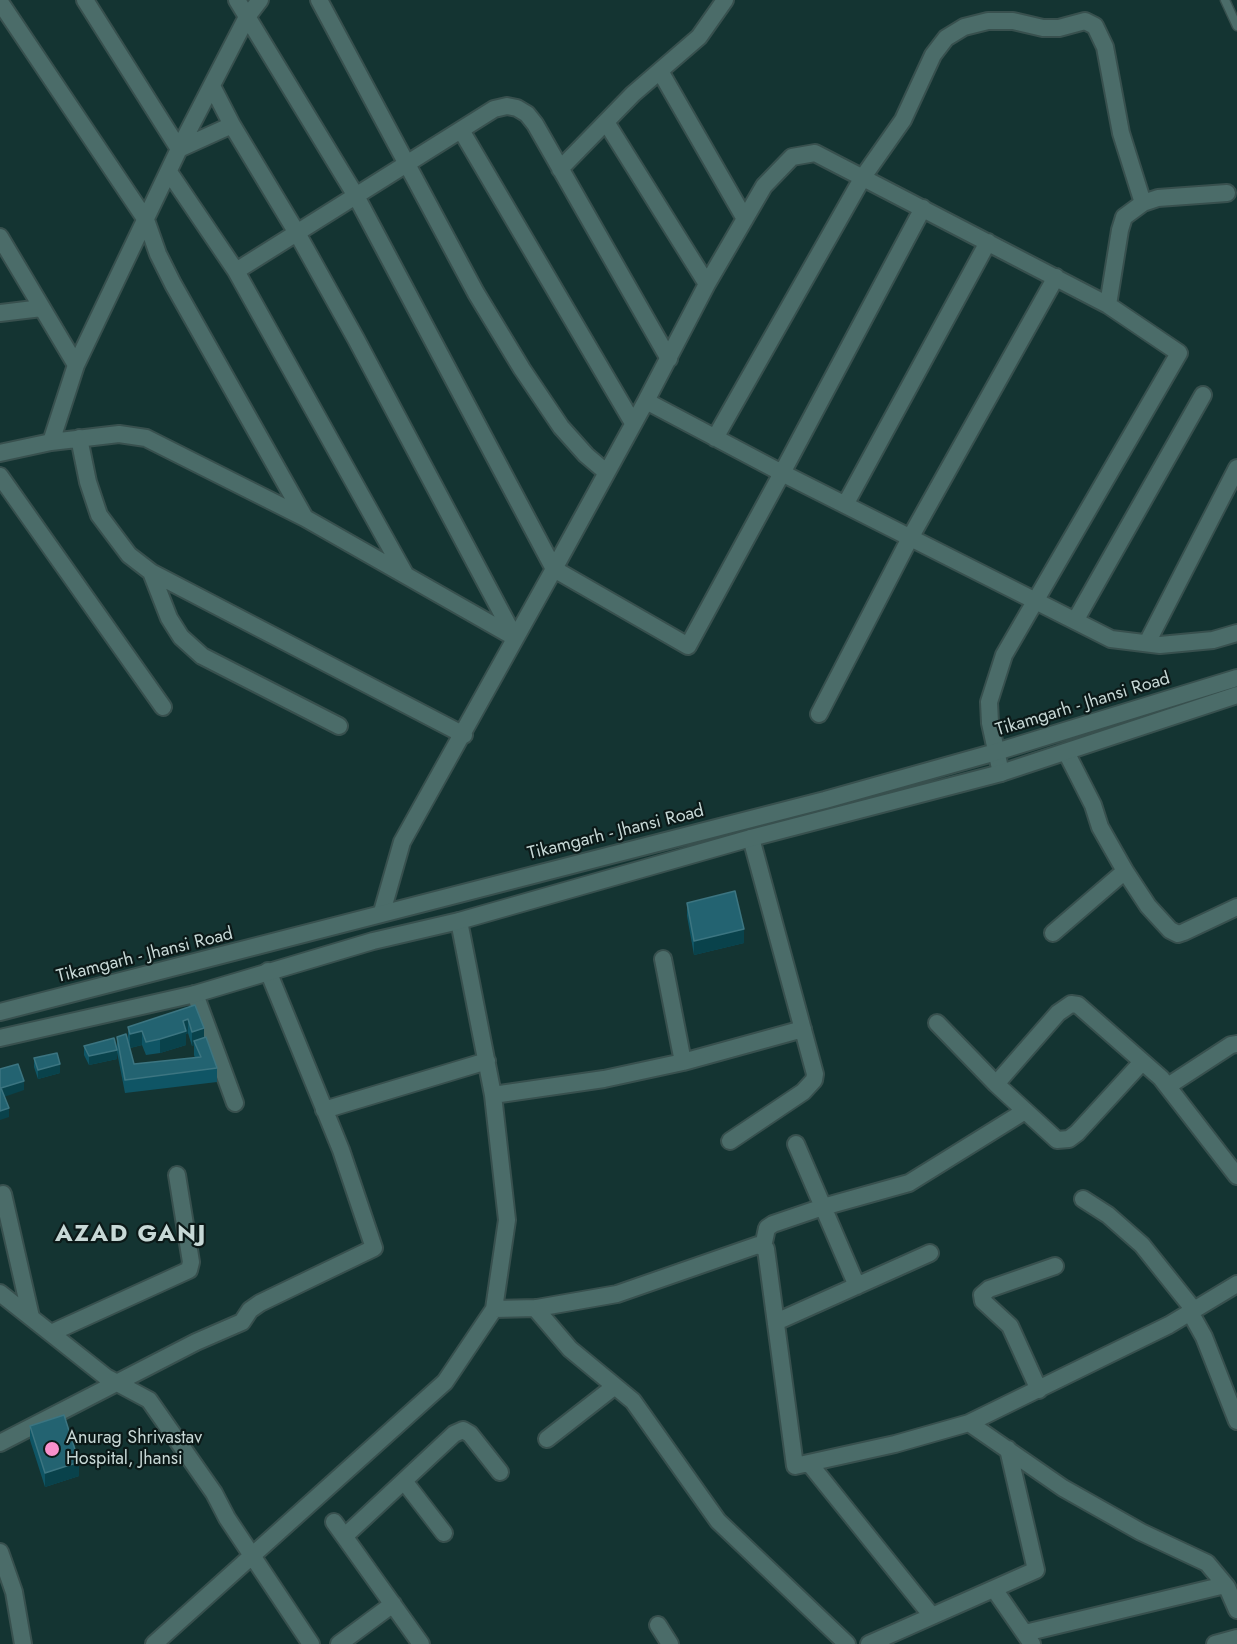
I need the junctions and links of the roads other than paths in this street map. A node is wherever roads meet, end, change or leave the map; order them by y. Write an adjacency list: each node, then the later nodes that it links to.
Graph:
1 (85, 0): 15 (street)
2 (237, 0): 8 (street)
3 (260, 0): 8 (street)
4 (319, 0): 16 (street)
5 (725, 0): 10 (street)
6 (1225, 0): 9 (lane)
7 (0, 2): 25 (street)
8 (247, 17): 11 (street); 21 (street)
9 (1237, 26)
10 (660, 71): 12 (street); 24 (street)
11 (213, 88): 13 (street); 15 (street)
12 (606, 122): 17 (street); 31 (street)
13 (232, 125): 15 (street); 26 (street)
14 (460, 130): 16 (street); 17 (street); 39 (street)
15 (179, 149): 18 (street)
16 (408, 164): 21 (street); 45 (street)
17 (560, 169): 35 (street)
18 (169, 172): 25 (street); 29 (street)
19 (863, 177): 22 (street); 23 (street); 24 (street); 41 (street)
20 (1227, 194): 22 (street)
21 (356, 196): 26 (street); 51 (street)
22 (1143, 203): 32 (street)
23 (923, 208): 28 (street); 46 (street)
24 (745, 219): 31 (street)
25 (146, 220): 36 (street); 49 (street)
26 (297, 233): 29 (street); 57 (street)
27 (0, 237): 33 (street)
28 (988, 242): 30 (street); 48 (street)
29 (237, 271): 53 (street)
30 (1056, 277): 32 (street); 50 (street)
31 (707, 284): 35 (street)
32 (1108, 305): 54 (street)
33 (42, 308): 34 (street); 36 (street)
34 (0, 313)
35 (669, 359): 38 (street)
36 (76, 364): 42 (street)
37 (1203, 395): 55 (street)
38 (646, 401): 39 (street); 41 (street)
39 (633, 423): 45 (street)
40 (80, 438): 42 (street); 49 (street); 52 (street)
41 (715, 438): 46 (street)
42 (51, 442): 43 (street)
43 (0, 453)
44 (1237, 468): 58 (street)
45 (606, 472): 51 (street)
46 (782, 473): 48 (street); 51 (street)
47 (3, 487): 61 (street)
48 (845, 506): 50 (street)
49 (304, 518): 53 (street)
50 (910, 538): 54 (street); 62 (street)
51 (554, 569): 57 (street)
52 (152, 572): 63 (street); 64 (street)
53 (405, 575): 57 (street)
54 (1037, 600): 55 (street); 65 (street)
55 (1075, 621): 58 (street)
56 (1237, 633): 58 (street)
57 (515, 638): 64 (street)
58 (1147, 643)
59 (1237, 678): 65 (street, Tikamgarh - Jhansi Road)
60 (1237, 695): 66 (street)
61 (163, 706)
62 (819, 714)
63 (339, 726)
64 (464, 735): 73 (street)
65 (996, 752): 67 (street); 70 (street, Tikamgarh - Jhansi Road)
66 (1066, 752): 67 (street); 69 (street)
67 (1001, 773): 68 (street)
68 (751, 838): 71 (street); 81 (street)
69 (1125, 871): 72 (street); 75 (street)
70 (524, 876): 71 (street); 73 (street, Tikamgarh - Jhansi Road)
71 (529, 901): 74 (street)
72 (1237, 908)
73 (382, 912): 79 (street, Tikamgarh - Jhansi Road)
74 (459, 921): 77 (street); 84 (street)
75 (1053, 933)
76 (663, 959): 85 (street)
77 (268, 971): 78 (street); 91 (street)
78 (195, 994): 82 (street); 90 (street)
79 (0, 1012)
80 (937, 1023): 87 (street)
81 (803, 1029): 85 (street); 93 (street)
82 (0, 1038)
83 (1237, 1044): 88 (street)
84 (487, 1061): 89 (street); 91 (street)
85 (683, 1062): 89 (street)
86 (1142, 1062): 87 (street); 88 (street); 92 (street)
87 (996, 1084): 92 (street)
88 (1168, 1086): 96 (street)
89 (493, 1095): 107 (street)
90 (235, 1103)
91 (324, 1110): 112 (street)
92 (1025, 1111): 99 (street)
93 (730, 1141)
94 (796, 1144): 99 (street)
95 (177, 1175): 111 (street)
96 (1237, 1176)
97 (3, 1194): 109 (street)
98 (1083, 1199): 108 (street)
99 (823, 1206): 100 (street); 104 (street)
100 (763, 1248): 106 (street); 110 (street)
101 (930, 1253): 104 (street)
102 (1055, 1266): 114 (street)
103 (1237, 1284): 108 (street)
104 (857, 1286): 110 (street)
105 (0, 1293): 109 (street)
106 (535, 1308): 107 (street); 113 (street)
107 (494, 1309): 127 (street)
108 (1192, 1311): 114 (street); 115 (street)
109 (31, 1317): 111 (street)
110 (776, 1322): 120 (street)
111 (51, 1333): 112 (street)
112 (118, 1383): 118 (street); 127 (street)
113 (615, 1386): 117 (street); 142 (street)
114 (1039, 1390): 116 (street)
115 (1237, 1421)
116 (969, 1423): 119 (street); 120 (street)
117 (547, 1439)
118 (0, 1443)
119 (1008, 1449): 128 (street); 129 (street)
120 (809, 1463): 132 (street)
121 (500, 1472): 122 (street)
122 (404, 1481): 124 (street); 125 (street)
123 (334, 1522): 125 (street)
124 (444, 1533)
125 (346, 1535): 130 (street)
126 (0, 1552): 136 (street)
127 (254, 1557): 137 (street); 138 (street)
128 (1225, 1584): 131 (street); 135 (street)
129 (994, 1589): 132 (street); 135 (street)
130 (393, 1604): 139 (street); 140 (street)
131 (1237, 1610)
132 (932, 1616): 143 (street)
133 (658, 1624): 141 (street)
134 (1237, 1638): 144 (street)
135 (1028, 1639)
136 (23, 1644)
137 (154, 1644)
138 (311, 1644)
139 (339, 1644)
140 (421, 1644)
141 (670, 1644)
142 (847, 1644)
143 (869, 1644)
144 (1215, 1644)

